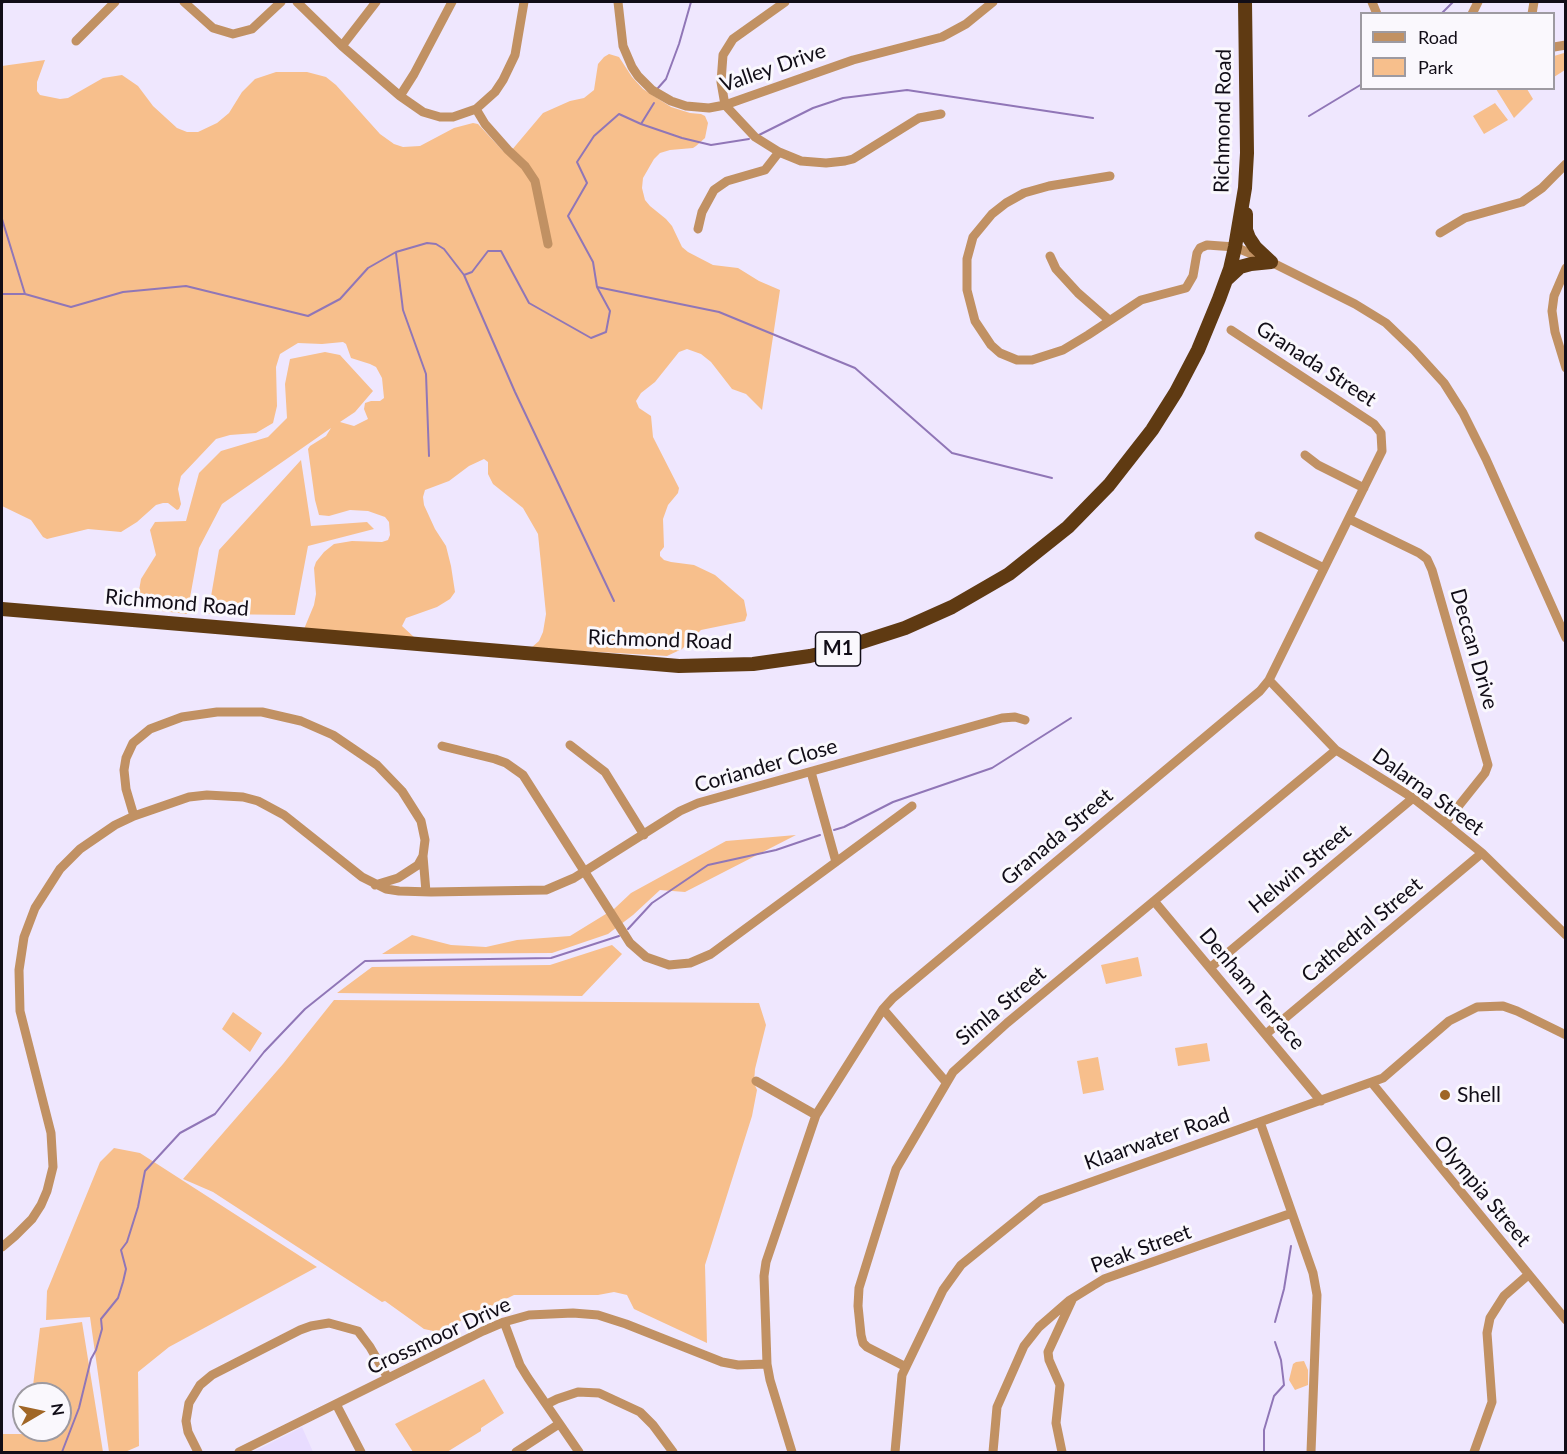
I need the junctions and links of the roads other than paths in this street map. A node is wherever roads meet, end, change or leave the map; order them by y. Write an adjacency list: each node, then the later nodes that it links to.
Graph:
1 (115, 2): 12 (street)
2 (184, 2): 3 (street)
3 (281, 2)
4 (297, 2): 13 (street)
5 (376, 2): 13 (street)
6 (452, 2): 14 (street)
7 (524, 2): 16 (street)
8 (618, 2): 15 (street, Valley Drive)
9 (785, 2): 15 (street)
10 (993, 2): 15 (street, Valley Drive)
11 (1245, 2): 21 (highway, Richmond Road / M1)
12 (76, 41)
13 (342, 46): 14 (street)
14 (400, 96): 16 (street)
15 (725, 105): 18 (street)
16 (476, 109): 24 (street)
17 (941, 114): 18 (street)
18 (779, 152): 22 (street)
19 (1566, 164): 23 (street)
20 (1110, 176): 30 (street)
21 (1245, 188): 25 (highway, Richmond Road / M1); 27 (highway)
22 (698, 229)
23 (1440, 233)
24 (548, 244)
25 (1235, 247): 27 (street); 29 (highway, Richmond Road / M1); 30 (street)
26 (1050, 256): 30 (street)
27 (1271, 262): 29 (highway); 39 (street)
28 (1566, 268): 32 (street)
29 (1226, 280): 38 (highway, Richmond Road / M1)
30 (1109, 320)
31 (1232, 330): 34 (street, Granada Street)
32 (1566, 368)
33 (1305, 456): 34 (street)
34 (1364, 488): 35 (street, Granada Street)
35 (1349, 519): 37 (street, Granada Street); 49 (street, Deccan Drive)
36 (1260, 536): 37 (street)
37 (1324, 568): 40 (street, Granada Street)
38 (2, 609)
39 (1566, 638)
40 (1269, 680): 44 (street, Dalarna Street); 60 (street, Granada Street)
41 (1025, 720): 45 (street, Coriander Close)
42 (570, 745): 50 (street)
43 (442, 746): 54 (street)
44 (1336, 750): 46 (street, Dalarna Street); 57 (street, Simla Street)
45 (811, 772): 50 (street, Coriander Close); 53 (street)
46 (1413, 798): 49 (street, Dalarna Street); 59 (street, Helwin Street)
47 (912, 806): 53 (street)
48 (134, 816): 52 (street); 55 (street); 72 (street)
49 (1445, 823): 51 (street, Dalarna Street)
50 (644, 835): 54 (street, Coriander Close)
51 (1482, 853): 58 (street, Dalarna Street); 62 (street, Cathedral Street)
52 (423, 856): 55 (street); 56 (street)
53 (836, 862): 54 (street)
54 (585, 871): 56 (street, Coriander Close)
55 (375, 885): 56 (street, Coriander Close)
56 (426, 892)
57 (1154, 901): 59 (street, Denham Terrace); 66 (street, Simla Street)
58 (1566, 935)
59 (1211, 967): 62 (street, Denham Terrace)
60 (883, 1009): 66 (street); 69 (street, Granada Street)
61 (1554, 1031): 63 (street, Klaarwater Road); 64 (street, Klaarwater Road); 67 (street, Klaarwater Road)
62 (1266, 1034): 68 (street, Denham Terrace)
63 (1566, 1035)
64 (1566, 1040)
65 (756, 1081): 69 (street)
66 (946, 1082): 78 (street, Simla Street)
67 (1372, 1083): 68 (street, Klaarwater Road); 73 (street, Olympia Street)
68 (1321, 1101): 70 (street, Klaarwater Road)
69 (816, 1115): 77 (street, Granada Street)
70 (1260, 1122): 71 (street); 78 (street, Klaarwater Road)
71 (1292, 1213): 74 (street, Peak Street); 93 (street)
72 (2, 1246)
73 (1528, 1275): 75 (street, Olympia Street); 94 (street)
74 (1073, 1298): 91 (street, Peak Street); 92 (street)
75 (1566, 1320)
76 (504, 1322): 77 (street, Crossmoor Drive); 79 (street, Crossmoor Drive); 81 (street)
77 (767, 1364): 89 (street, Granada Street)
78 (906, 1366): 90 (street, Klaarwater Road)
79 (388, 1378): 80 (street, Crossmoor Drive); 83 (street)
80 (336, 1404): 84 (street, Crossmoor Drive); 85 (street)
81 (547, 1404): 82 (street); 88 (street)
82 (559, 1424): 86 (street); 87 (street)
83 (198, 1452)
84 (239, 1452)
85 (361, 1452)
86 (516, 1452)
87 (579, 1452)
88 (673, 1452)
89 (792, 1452)
90 (895, 1452)
91 (993, 1452)
92 (1062, 1452)
93 (1311, 1452)
94 (1474, 1452)

